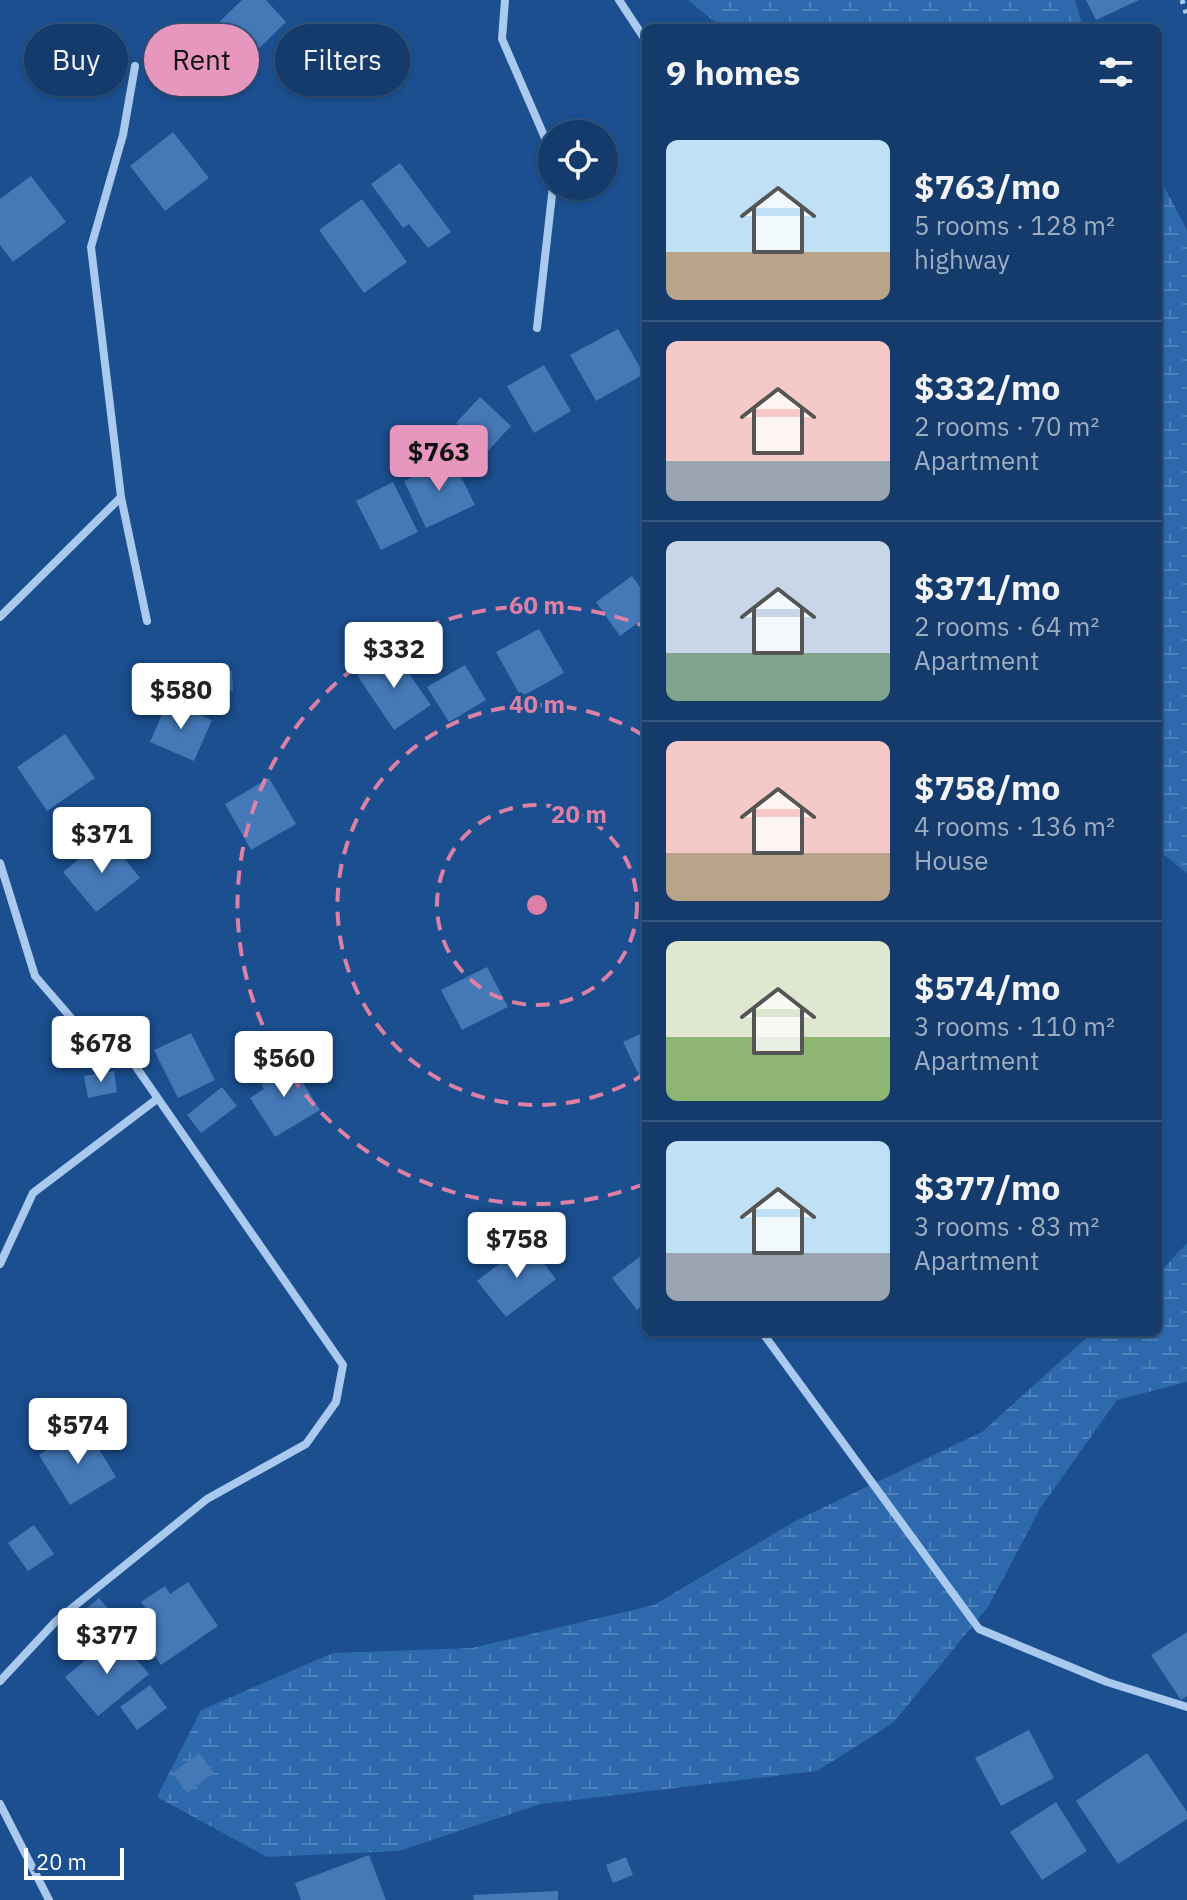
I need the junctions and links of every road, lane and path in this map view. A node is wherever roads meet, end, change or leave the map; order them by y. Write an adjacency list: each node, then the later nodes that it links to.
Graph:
1 (505, 0): 7 (street)
2 (619, 0): 5 (street)
3 (1182, 0): 4 (path)
4 (1187, 16)
5 (642, 35)
6 (135, 66): 10 (street)
7 (538, 122)
8 (551, 200): 9 (street)
9 (537, 328)
10 (121, 497): 11 (street); 12 (street)
11 (0, 617)
12 (147, 621)
13 (0, 863): 14 (street)
14 (157, 1099): 15 (street); 17 (street)
15 (0, 1264)
16 (765, 1336): 18 (street)
17 (0, 1681)
18 (1187, 1707)
19 (0, 1804): 20 (street)
20 (49, 1900)

